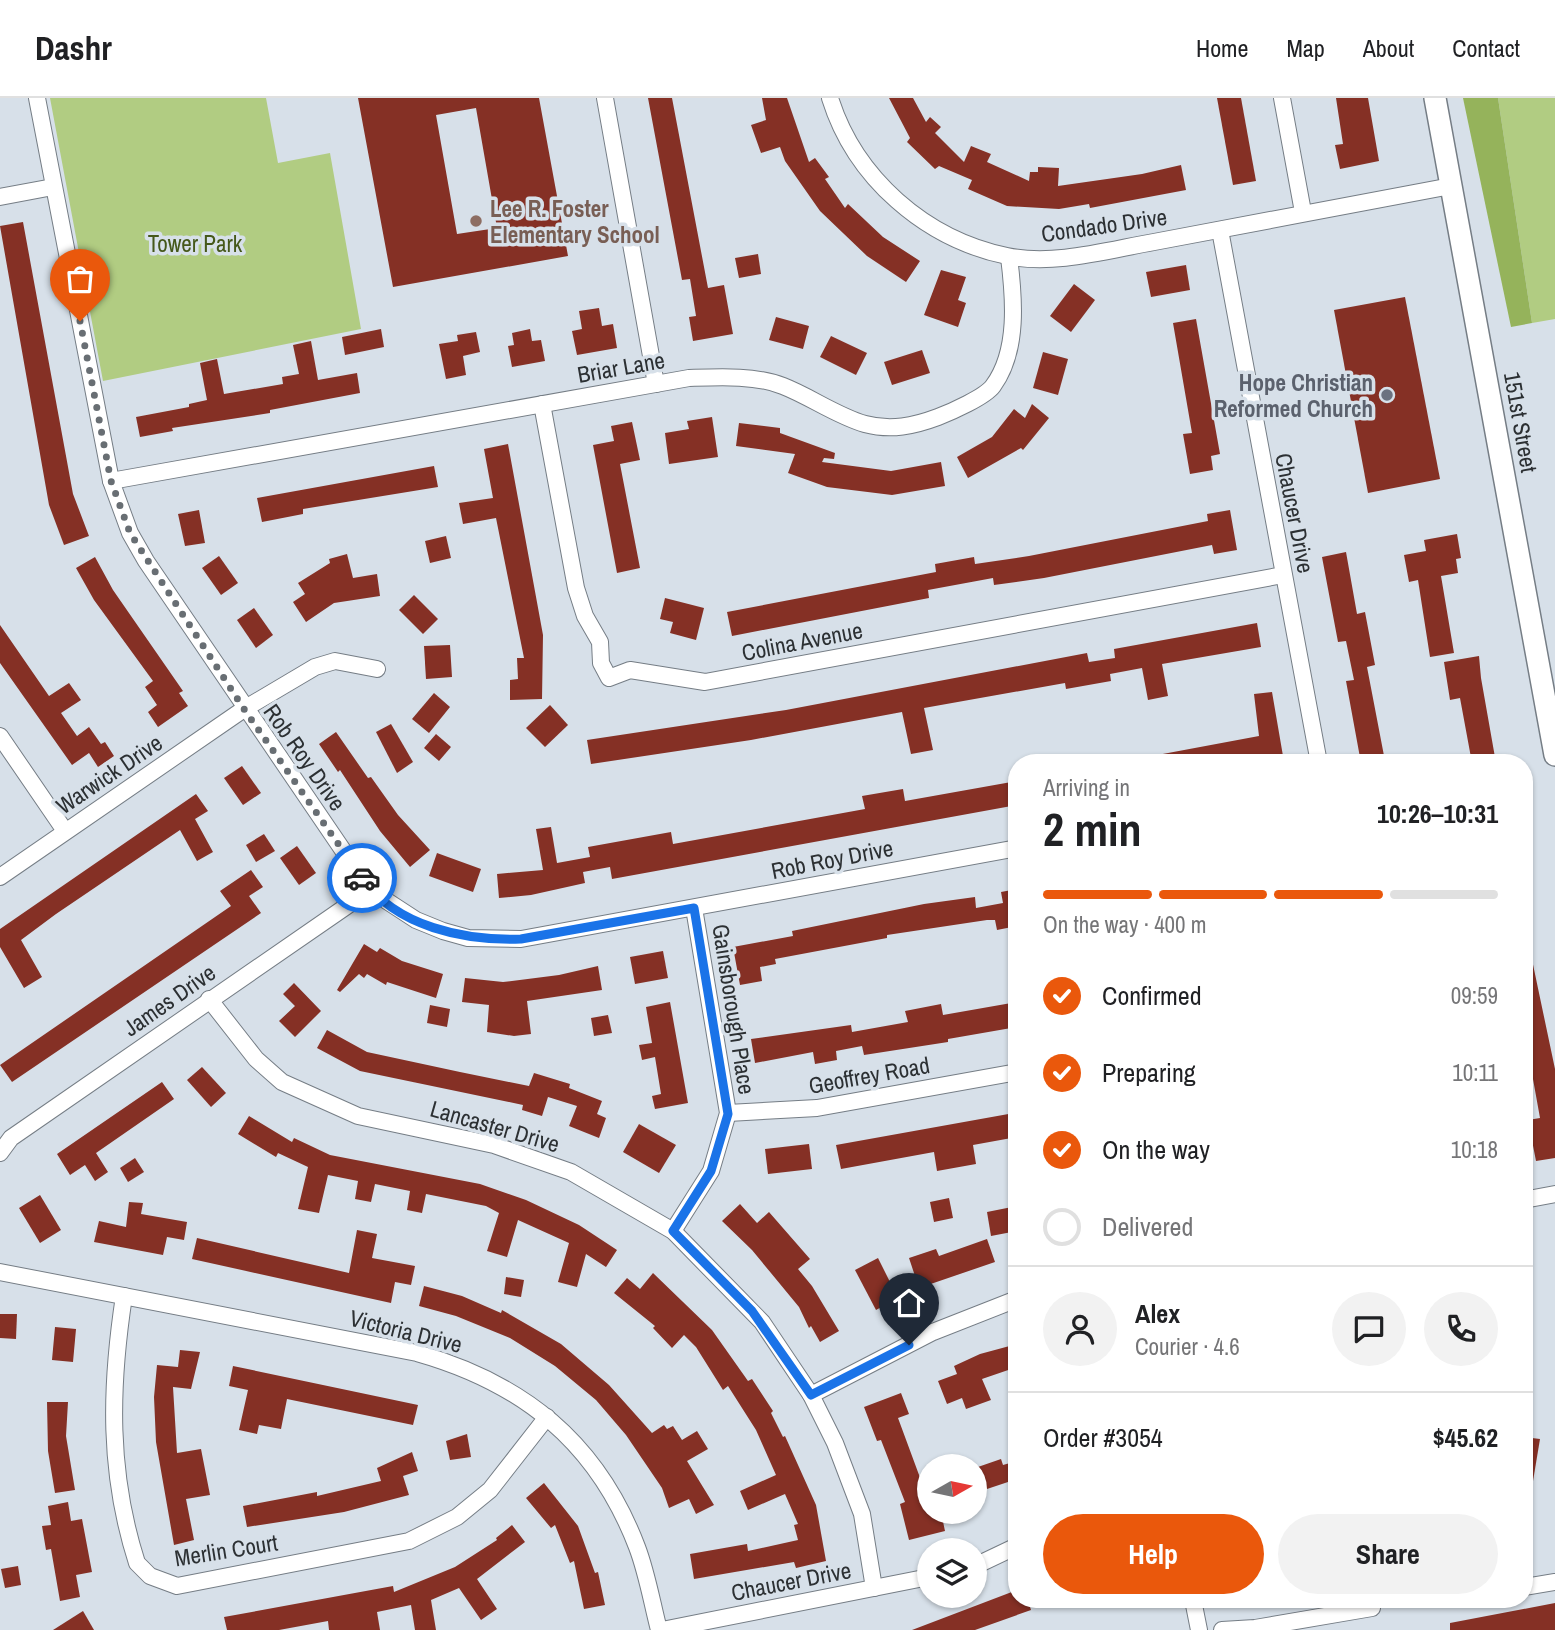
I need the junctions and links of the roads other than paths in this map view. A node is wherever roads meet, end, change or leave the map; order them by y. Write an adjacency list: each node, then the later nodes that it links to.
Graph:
1 (37, 98): 7 (street, Rob Roy Drive)
2 (605, 98): 12 (street)
3 (830, 98): 11 (street, Condado Drive)
4 (1282, 98): 9 (street)
5 (1435, 98): 6 (street, 151st Street)
6 (1451, 186): 9 (street, Condado Drive); 20 (street, 151st Street)
7 (53, 187): 8 (street); 14 (street, Rob Roy Drive)
8 (0, 197)
9 (1303, 212): 10 (street, Condado Drive)
10 (1220, 230): 11 (street, Condado Drive); 15 (street, Chaucer Drive)
11 (1009, 257): 12 (street, Briar Lane)
12 (656, 384): 13 (street, Briar Lane)
13 (542, 404): 14 (street, Briar Lane); 15 (street, Colina Avenue)
14 (111, 481): 17 (street, Rob Roy Drive)
15 (1283, 575): 19 (street, Chaucer Drive)
16 (377, 669): 17 (street, Warwick Drive)
17 (244, 709): 21 (street, Warwick Drive); 24 (street, Rob Roy Drive)
18 (0, 736): 21 (street)
19 (1317, 754)
20 (1555, 755)
21 (65, 831): 23 (street, Warwick Drive)
22 (1008, 850): 25 (street, Rob Roy Drive)
23 (0, 877)
24 (370, 890): 25 (street, Rob Roy Drive); 26 (street, James Drive)
25 (694, 908): 28 (street, Gainsborough Place)
26 (209, 999): 29 (street, James Drive); 32 (street, Lancaster Drive)
27 (1008, 1074): 28 (street, Geoffrey Road)
28 (728, 1114): 32 (street, Gainsborough Place)
29 (0, 1153)
30 (1555, 1194): 31 (street)
31 (1533, 1198)
32 (673, 1231): 36 (street, Lancaster Drive)
33 (0, 1272): 34 (street, Victoria Drive)
34 (124, 1296): 37 (street, Victoria Drive); 37 (street, Merlin Court)
35 (1008, 1303): 36 (street)
36 (811, 1395): 43 (street, Lancaster Drive)
37 (547, 1417): 46 (street, Victoria Drive)
38 (1008, 1550): 39 (street)
39 (987, 1560)
40 (917, 1579): 43 (street, Chaucer Drive)
41 (1555, 1582): 42 (street)
42 (1533, 1586)
43 (874, 1588): 46 (street, Chaucer Drive)
44 (1195, 1608): 47 (street)
45 (1371, 1608): 48 (street)
46 (661, 1630)
47 (1199, 1630)
48 (1222, 1630)

